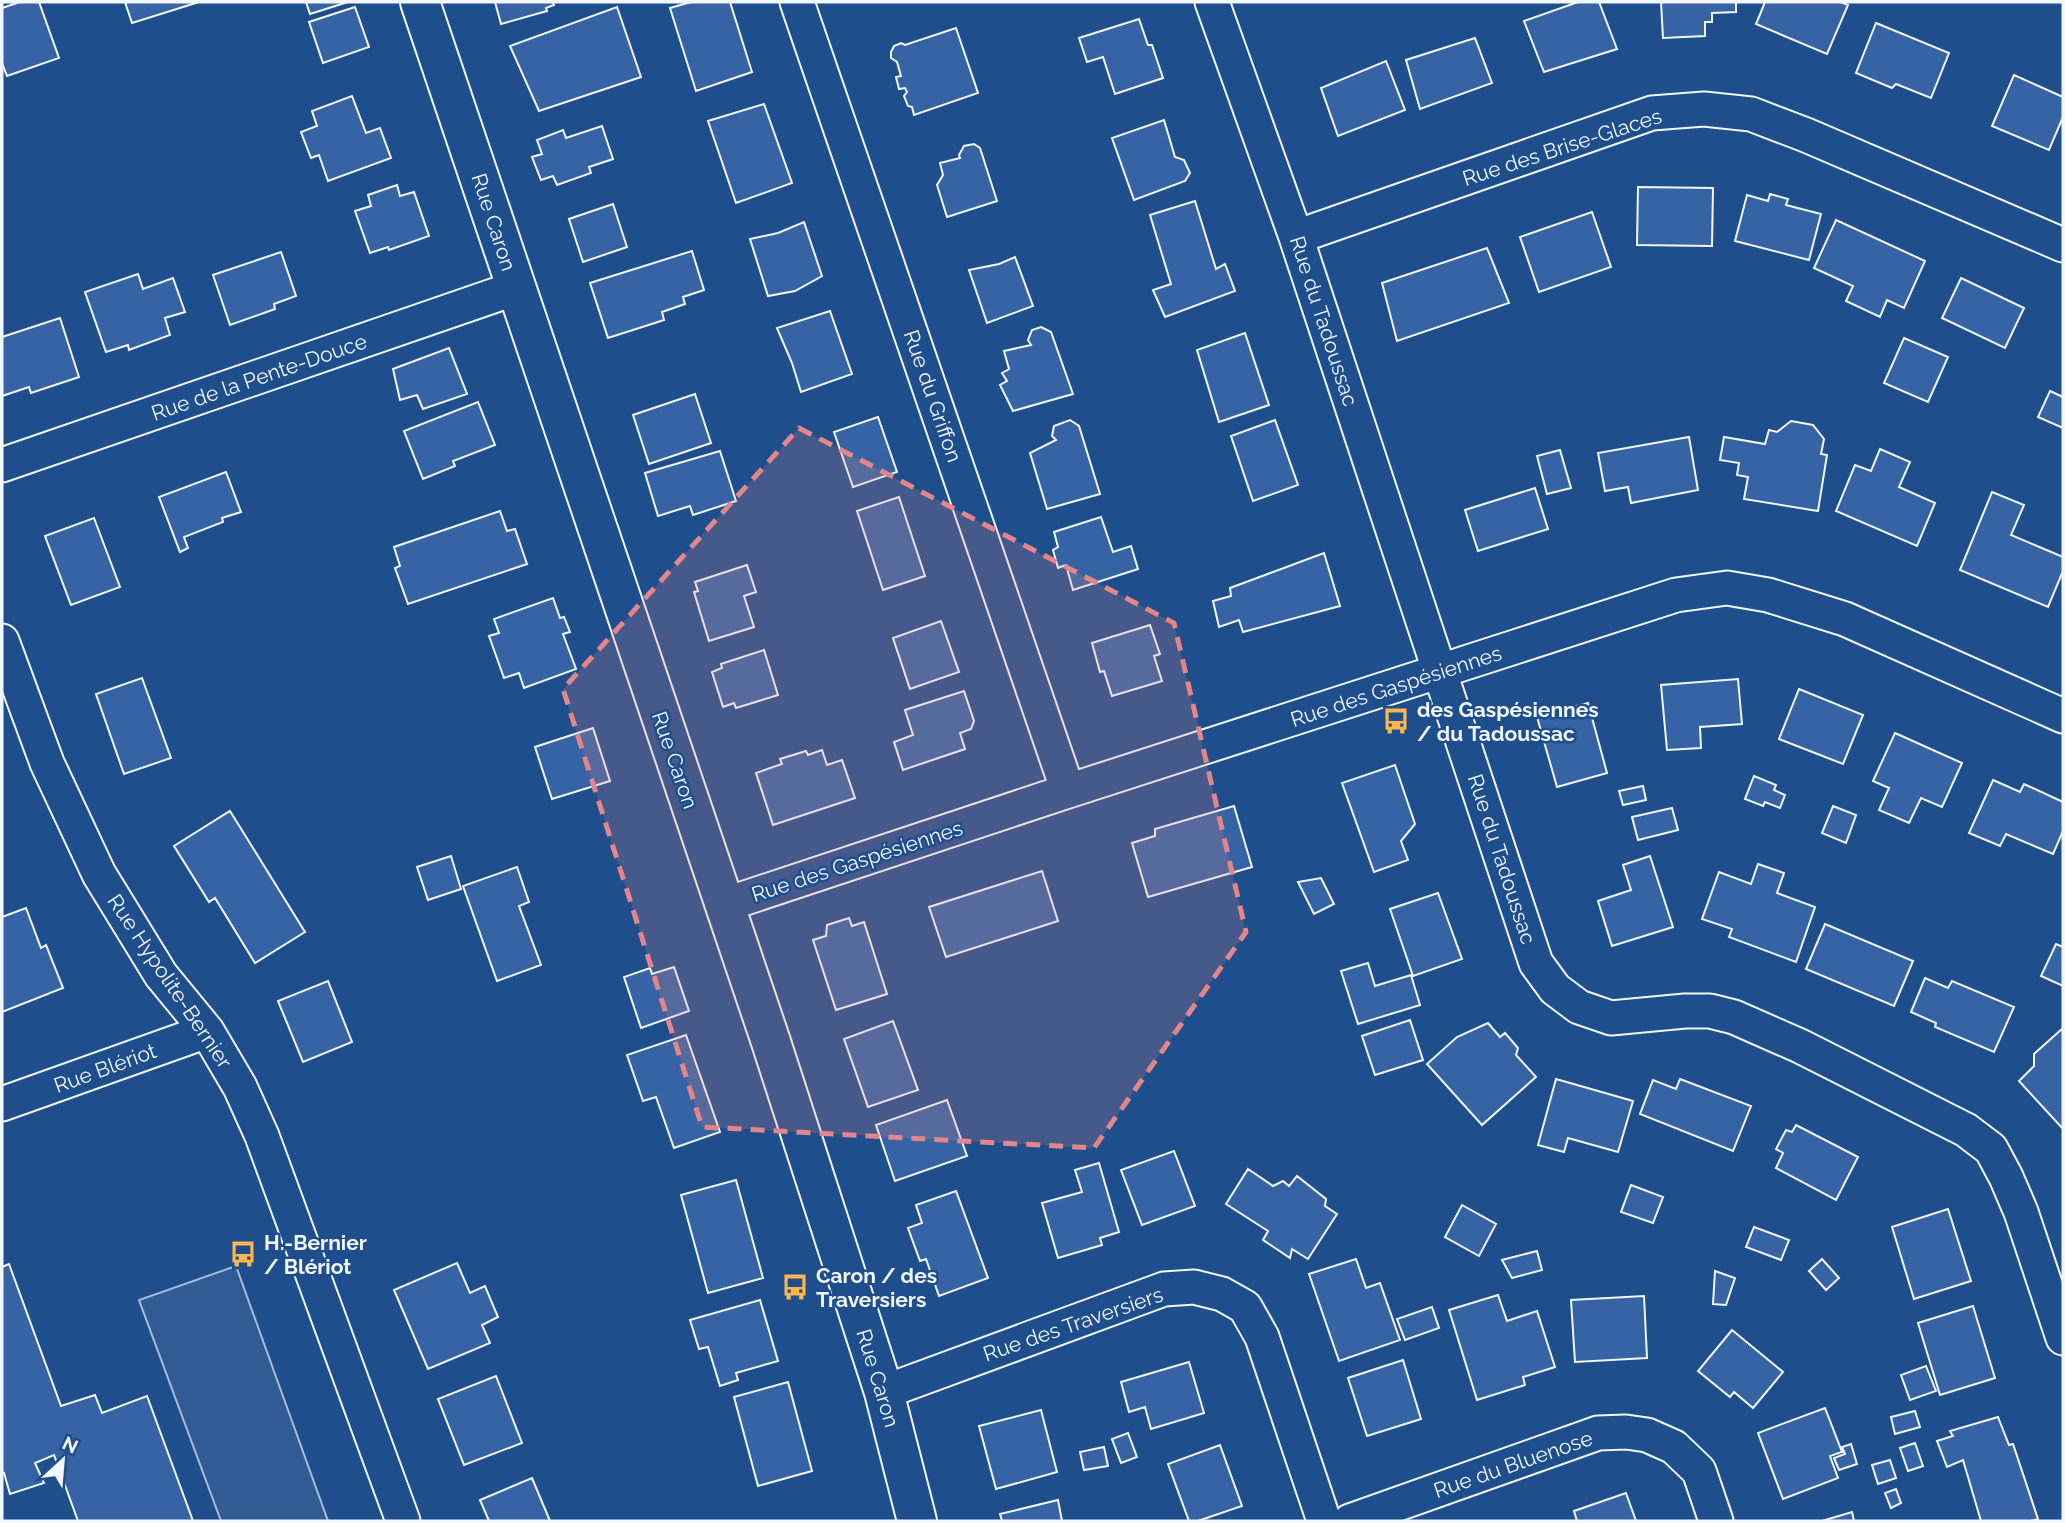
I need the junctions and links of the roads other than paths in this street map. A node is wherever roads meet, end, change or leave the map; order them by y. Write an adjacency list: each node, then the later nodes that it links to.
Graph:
1 (420, 2): 6 (street, Rue Caron)
2 (797, 2): 11 (street, Rue du Griffon)
3 (1212, 2): 4 (street, Rue du Tadoussac)
4 (1296, 237): 5 (street, Rue des Brise-Glaces); 9 (street, Rue du Tadoussac)
5 (2063, 245)
6 (516, 288): 7 (street, Rue de la Pente-Douce); 12 (street, Rue Caron)
7 (2, 465)
8 (2, 641): 13 (street, Rue Hypolite-Bernier)
9 (1441, 672): 10 (street, Rue des Gaspésiennes); 11 (street, Rue des Gaspésiennes); 15 (street, Rue du Tadoussac)
10 (2063, 716)
11 (1068, 791): 12 (street, Rue des Gaspésiennes)
12 (724, 905): 16 (street, Rue Caron)
13 (207, 1031): 14 (street, Rue Blériot); 17 (street, Rue Hypolite-Bernier)
14 (2, 1104)
15 (2063, 1338)
16 (884, 1392): 18 (street, Rue Caron); 19 (street, Rue des Traversiers)
17 (403, 1521)
18 (917, 1521)
19 (1324, 1521)
20 (1350, 1521): 21 (street, Rue du Bluenose)
21 (1716, 1521)

